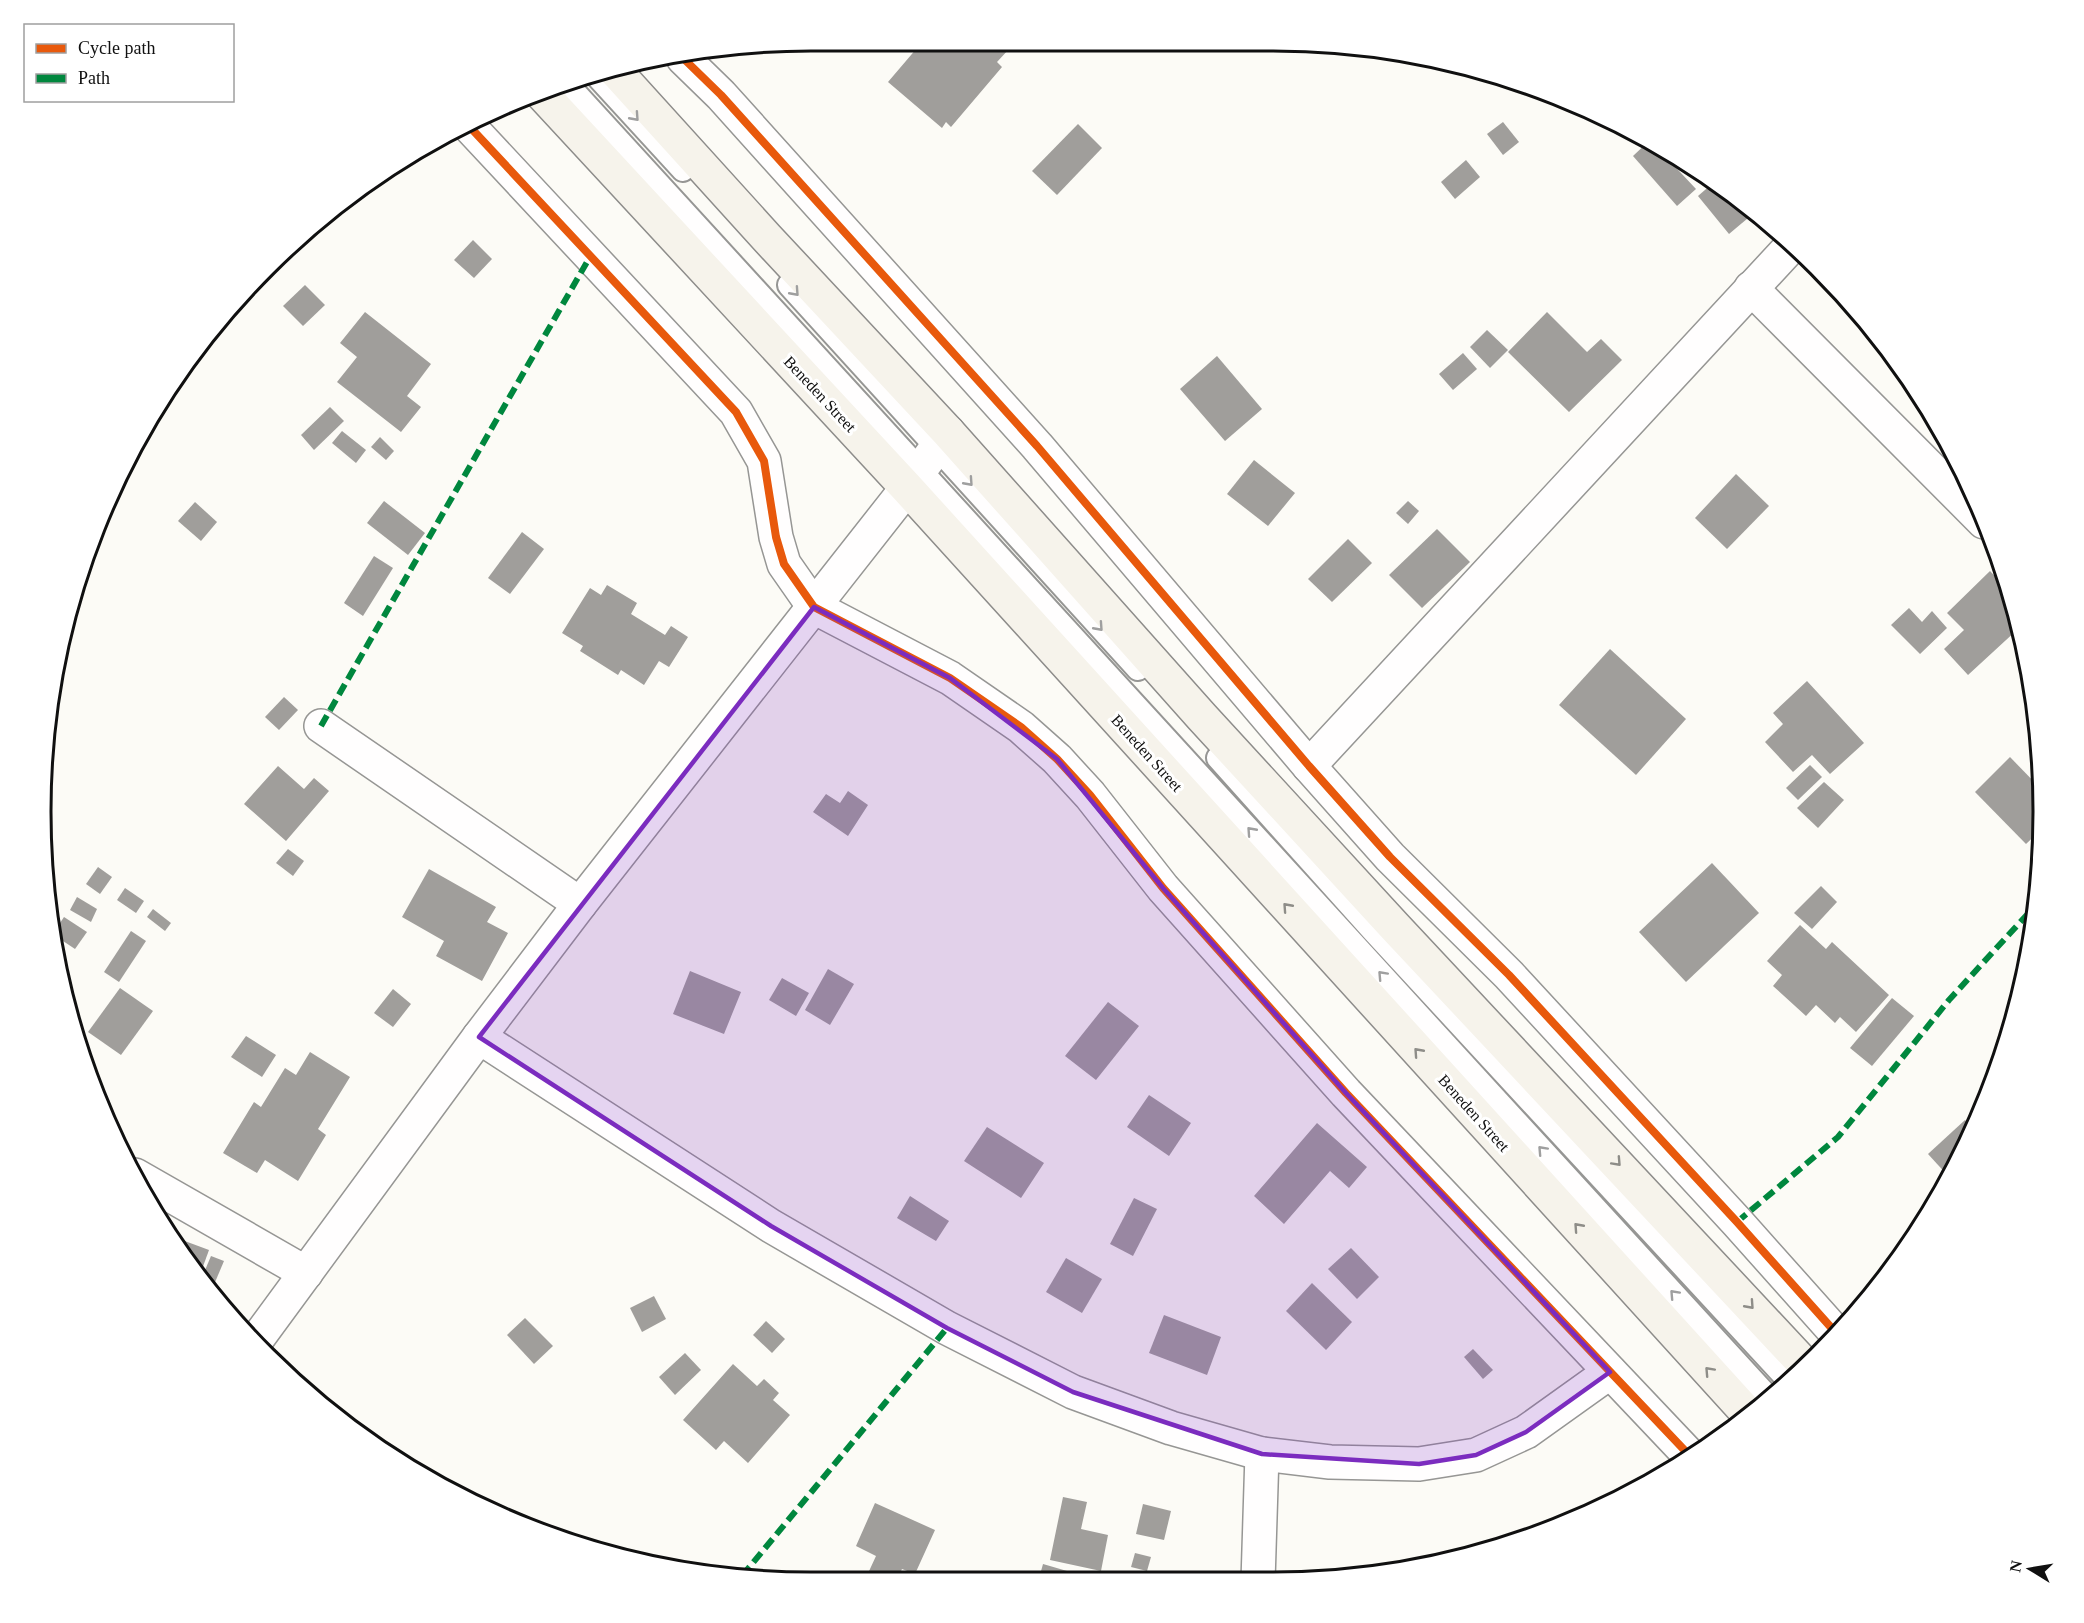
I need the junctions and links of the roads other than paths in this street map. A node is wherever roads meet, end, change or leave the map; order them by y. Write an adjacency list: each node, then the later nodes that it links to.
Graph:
1 (688, 62): 13 (street)
2 (620, 76): 9 (main road, Beneden Street)
3 (601, 81): 9 (lane, one-way to 9)
4 (572, 89): 9 (lane)
5 (547, 99): 9 (main road, Beneden Street)
6 (473, 130): 11 (street)
7 (1786, 251): 8 (street)
8 (1751, 288): 10 (street); 13 (street)
9 (928, 459): 11 (street); 20 (main road, Beneden Street, one-way to 20); 22 (lane, one-way to 22); 23 (lane, one-way to 9); 24 (main road, Beneden Street, one-way to 9)
10 (1969, 507)
11 (814, 607): 14 (street); 21 (street)
12 (321, 726): 14 (street)
13 (1309, 766): 18 (street)
14 (580, 904): 15 (street)
15 (479, 1037): 17 (street); 26 (street)
16 (147, 1181): 17 (street)
17 (306, 1273): 19 (street)
18 (1831, 1327)
19 (260, 1335)
20 (1799, 1359)
21 (1610, 1372): 25 (street); 26 (street)
22 (1783, 1374)
23 (1763, 1392)
24 (1743, 1408)
25 (1685, 1450)
26 (1262, 1454): 27 (street)
27 (1258, 1572)

